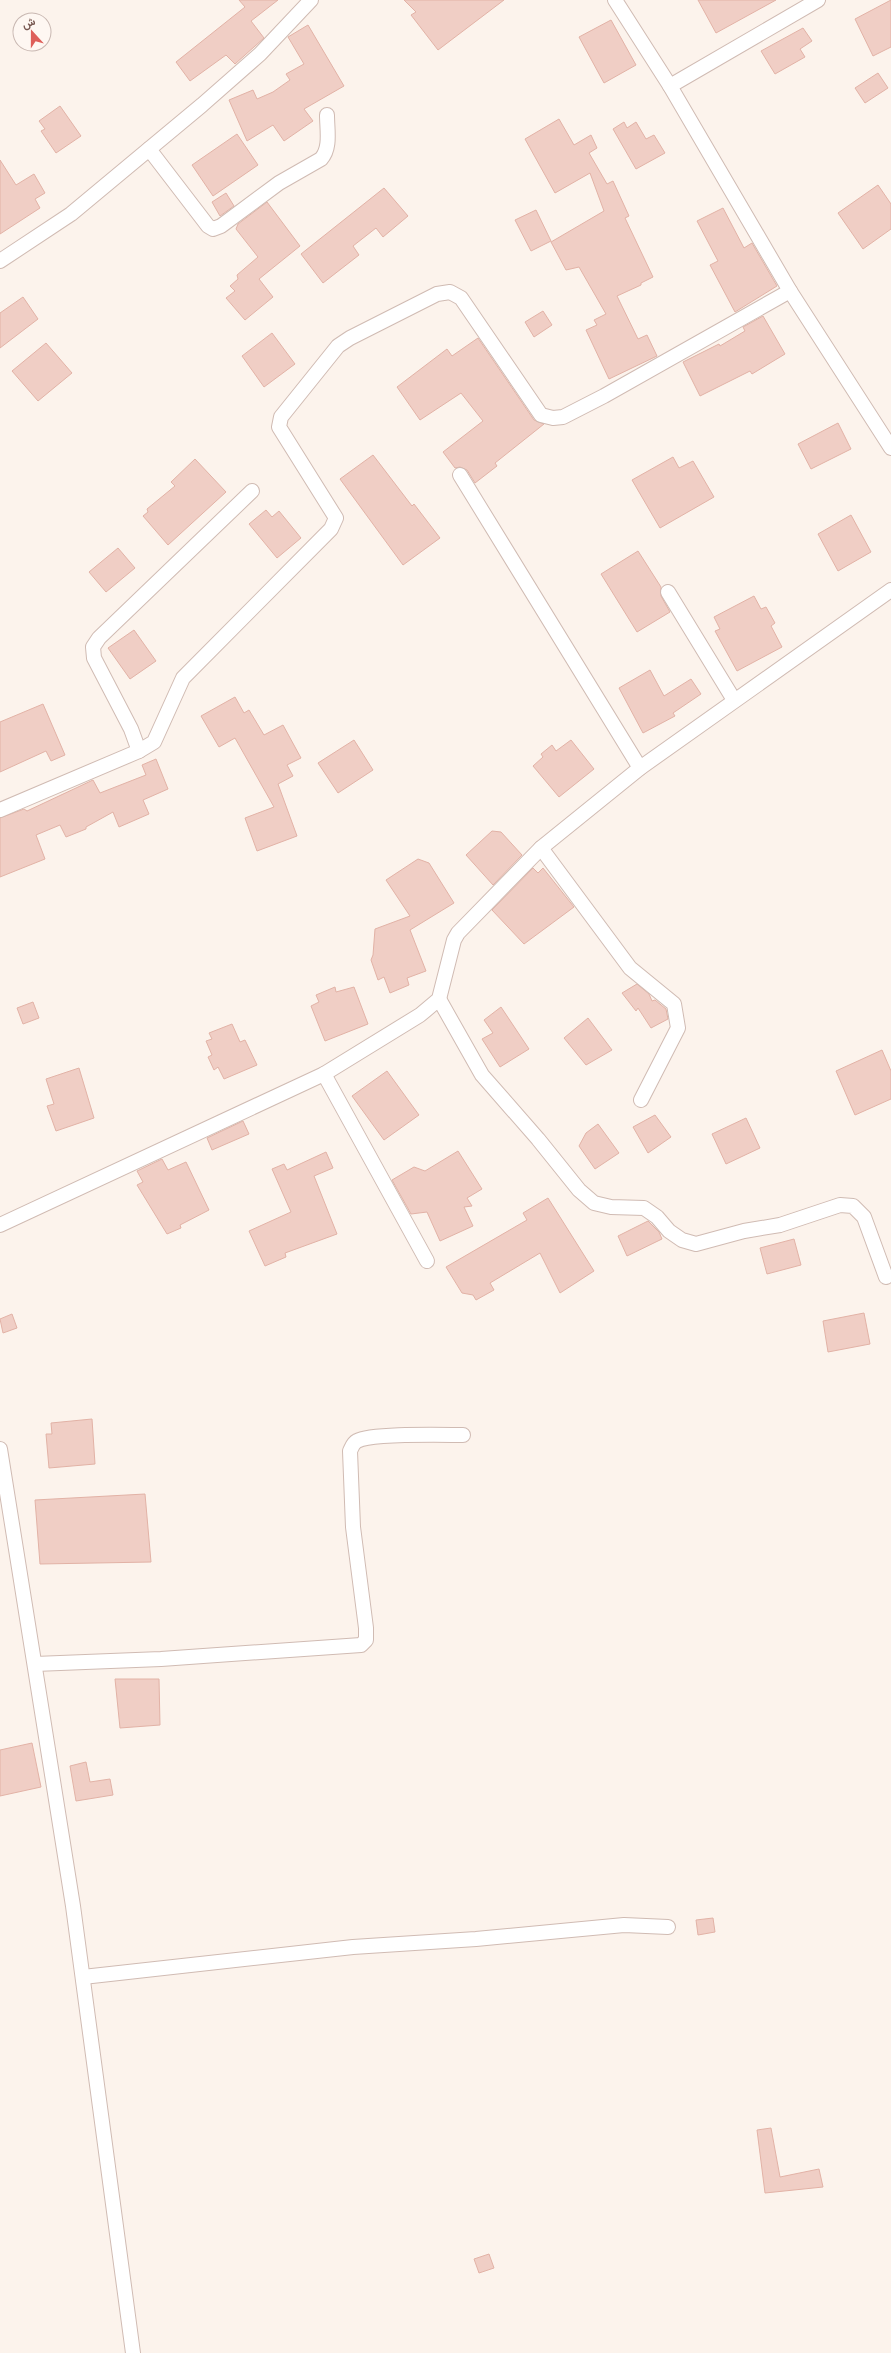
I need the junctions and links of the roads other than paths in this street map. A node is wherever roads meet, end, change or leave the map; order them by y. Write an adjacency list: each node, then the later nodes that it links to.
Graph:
1 (311, 0): 6 (street)
2 (615, 0): 4 (street)
3 (818, 0): 4 (street)
4 (670, 86): 8 (street)
5 (327, 115): 6 (street)
6 (149, 149): 7 (street)
7 (0, 261)
8 (790, 291): 9 (street); 15 (street)
9 (891, 448)
10 (460, 475): 16 (street)
11 (252, 491): 15 (street)
12 (891, 590): 14 (street)
13 (668, 592): 14 (street)
14 (734, 700): 16 (street)
15 (139, 751): 17 (street)
16 (640, 768): 18 (street)
17 (0, 810)
18 (541, 848): 19 (street); 21 (street)
19 (439, 999): 20 (street); 24 (street)
20 (324, 1074): 22 (street); 23 (street)
21 (641, 1100)
22 (0, 1225)
23 (427, 1262)
24 (886, 1277)
25 (463, 1435): 27 (street)
26 (0, 1449): 27 (street)
27 (35, 1664): 29 (street)
28 (668, 1927): 29 (street)
29 (83, 1977): 30 (street)
30 (133, 2353)

